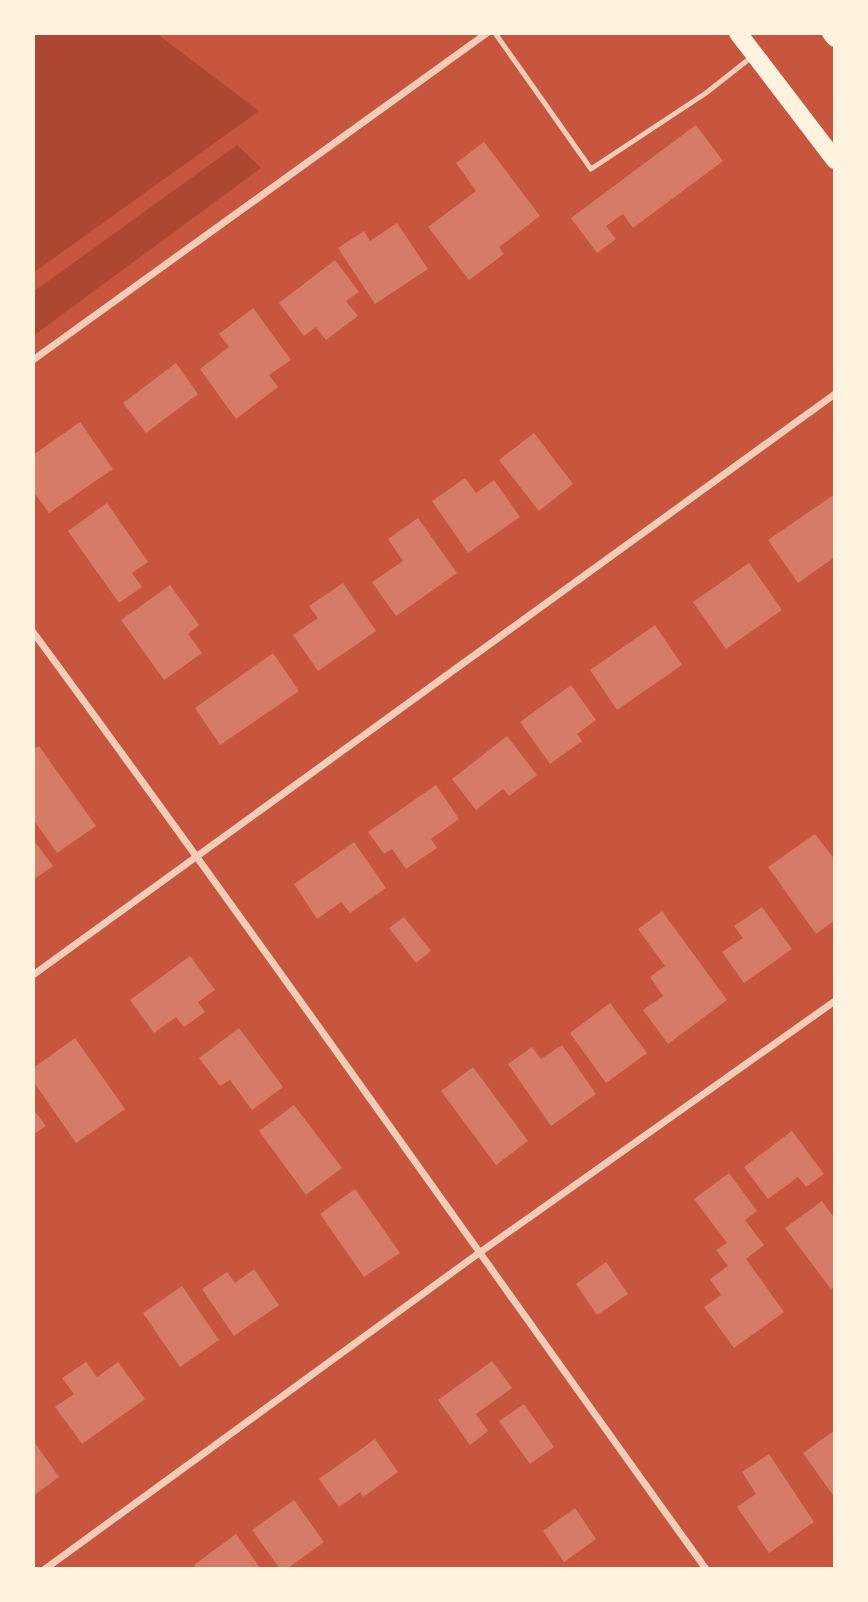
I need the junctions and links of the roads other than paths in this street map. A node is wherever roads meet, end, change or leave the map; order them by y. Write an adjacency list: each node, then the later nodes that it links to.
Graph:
1 (487, 33): 8 (street)
2 (495, 33): 6 (lane)
3 (738, 33): 6 (main road)
4 (831, 33): 5 (main road)
5 (835, 38)
6 (756, 54): 7 (main road)
7 (835, 160)
8 (33, 360)
9 (835, 394): 11 (street)
10 (33, 632): 11 (street)
11 (198, 856): 12 (street); 14 (street)
12 (33, 975)
13 (835, 1001): 14 (street)
14 (479, 1253): 15 (street); 16 (street)
15 (45, 1569)
16 (706, 1569)

